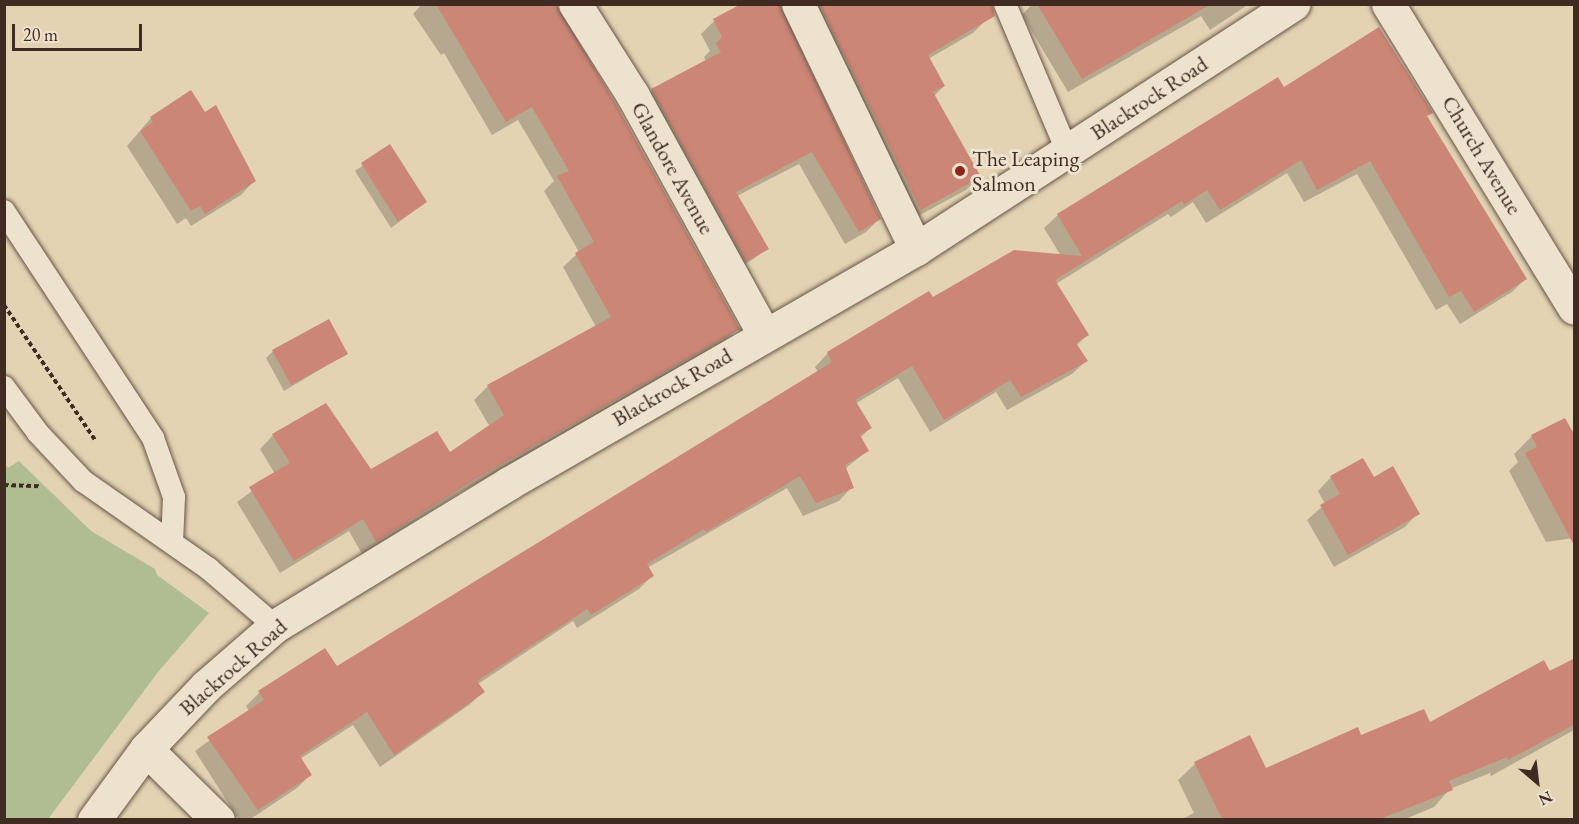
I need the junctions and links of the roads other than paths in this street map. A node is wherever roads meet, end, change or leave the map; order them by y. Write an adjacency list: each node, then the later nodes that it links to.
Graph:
1 (575, 4): 10 (main road, Glandore Avenue)
2 (798, 4): 8 (main road)
3 (1005, 4): 6 (lane)
4 (1293, 4): 6 (main road, Blackrock Road)
5 (1388, 4): 9 (main road, Church Avenue)
6 (1067, 152): 8 (main road, Blackrock Road)
7 (4, 211): 12 (lane)
8 (916, 249): 10 (main road, Blackrock Road)
9 (1575, 307)
10 (764, 334): 13 (main road, Blackrock Road)
11 (4, 387): 12 (lane)
12 (172, 542): 13 (lane)
13 (275, 626): 14 (main road, Blackrock Road)
14 (147, 749): 15 (main road, Blackrock Road); 16 (main road)
15 (94, 819)
16 (218, 819)

